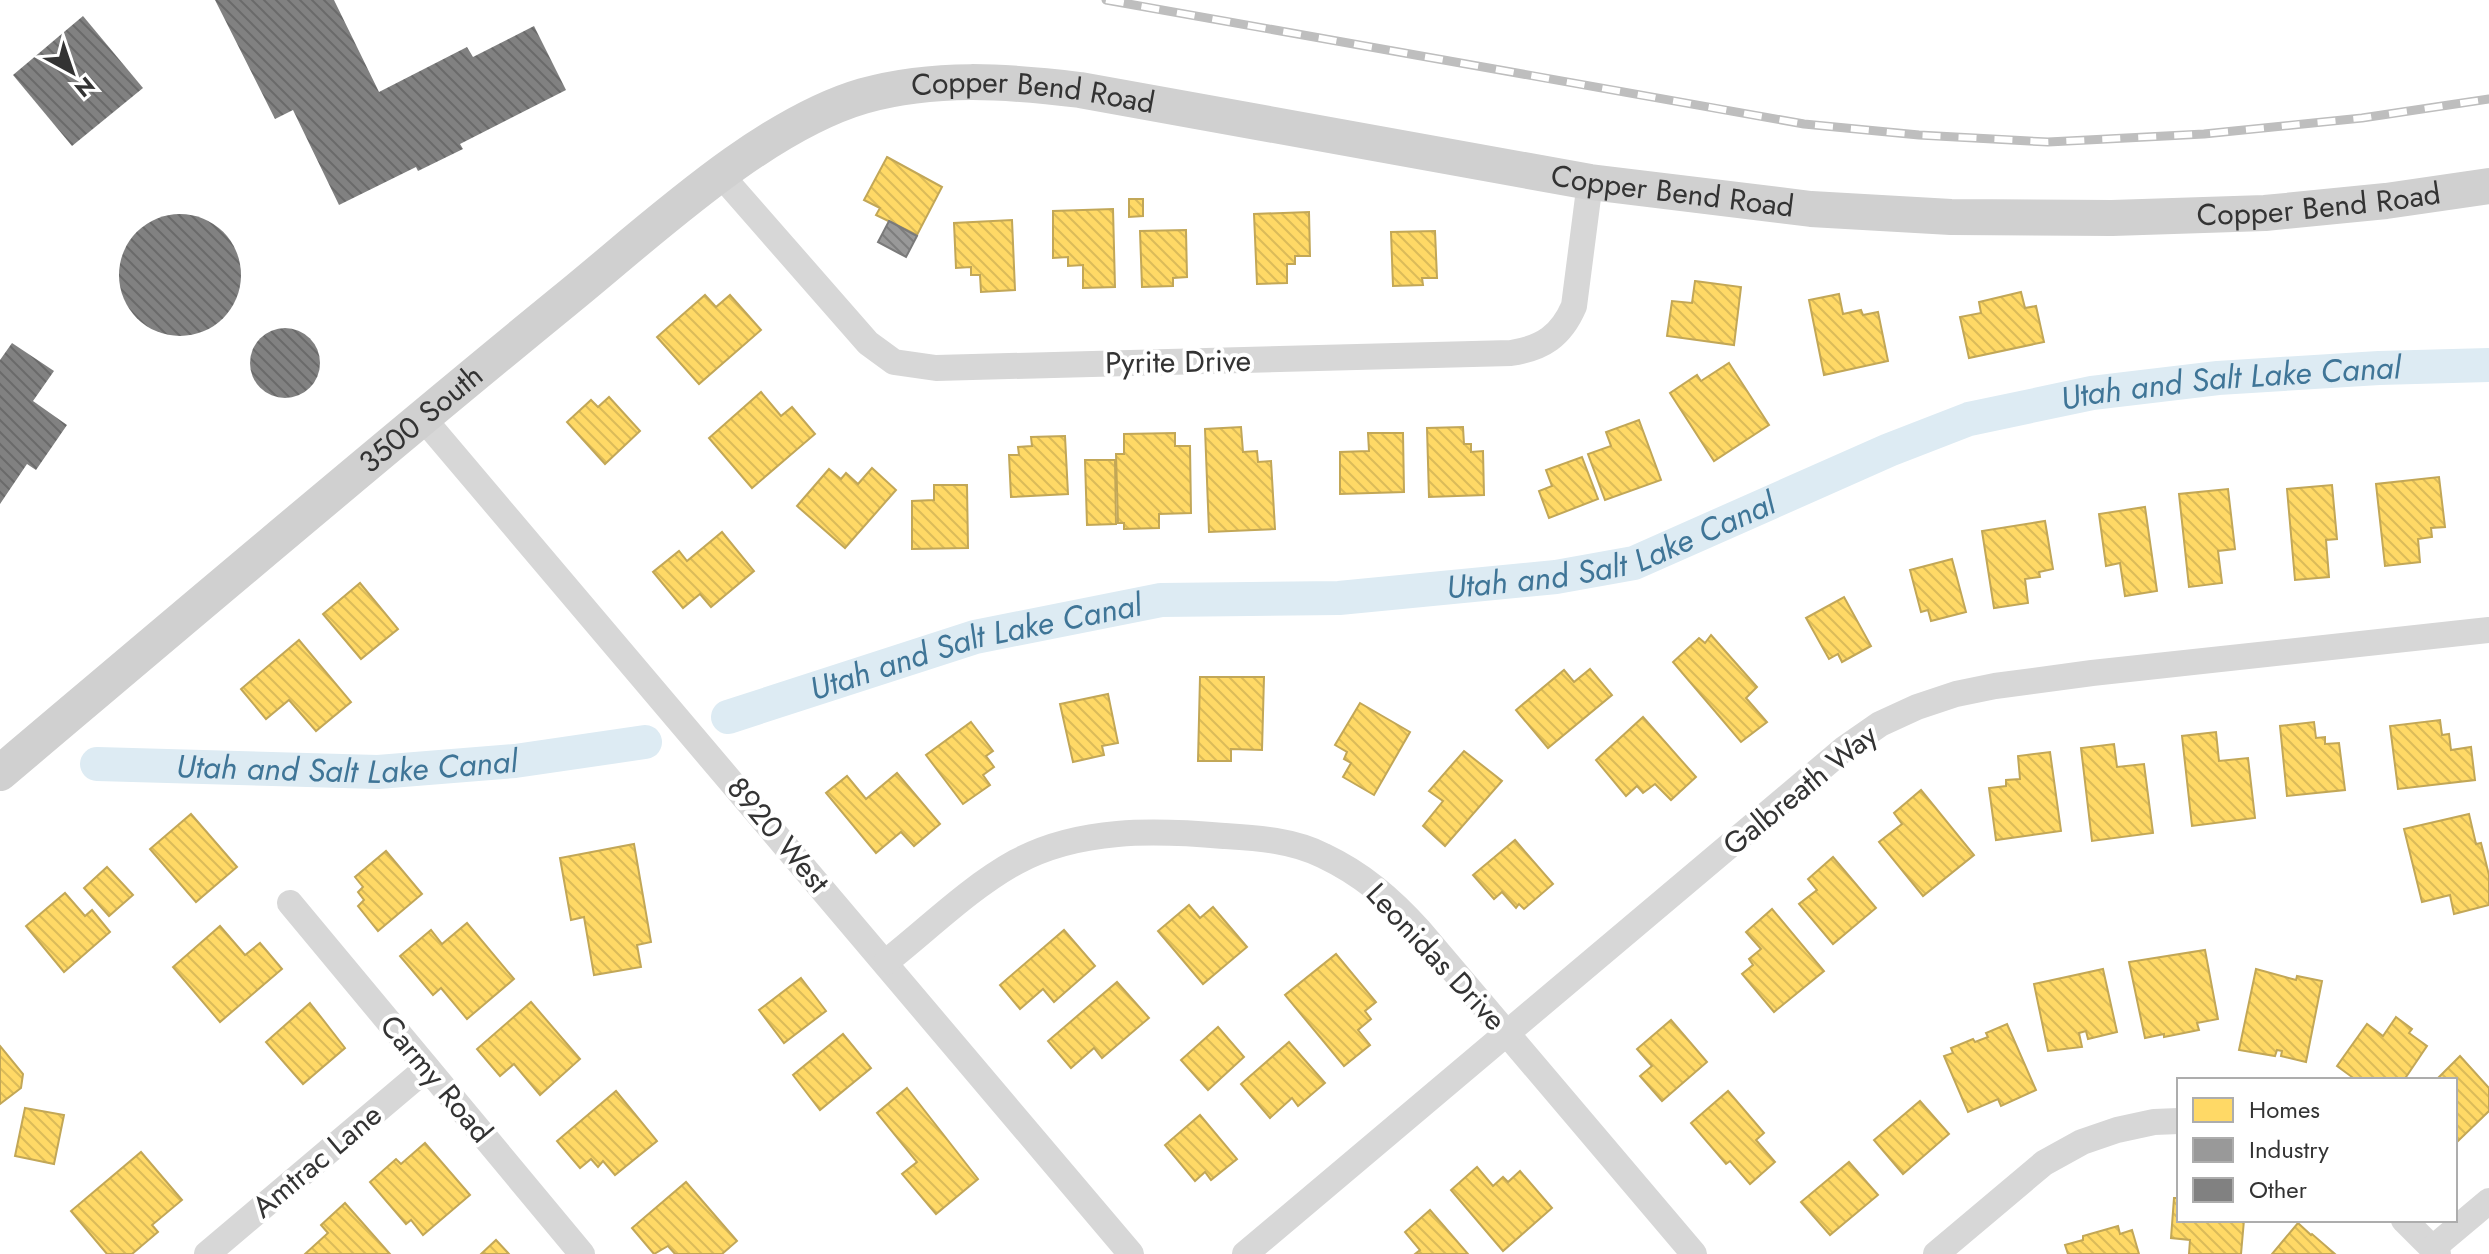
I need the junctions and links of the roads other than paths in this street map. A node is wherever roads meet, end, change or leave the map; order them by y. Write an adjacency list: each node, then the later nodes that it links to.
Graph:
1 (862, 97): 2 (street, 3500 South); 3 (street, Copper Bend Road)
2 (720, 174): 3 (street, Pyrite Drive); 5 (street, 3500 South)
3 (1590, 182): 4 (street, Copper Bend Road)
4 (2489, 186)
5 (422, 417): 7 (street, 3500 South); 9 (street, 8920 West)
6 (2489, 630): 10 (street, Galbreath Way)
7 (0, 773)
8 (290, 903): 11 (street, Carmy Road)
9 (886, 962): 10 (street, Leonidas Drive); 18 (street, 8920 West)
10 (1507, 1033): 19 (street, Galbreath Way); 20 (street, Leonidas Drive)
11 (427, 1068): 16 (street, Amtrac Lane); 17 (street, Carmy Road)
12 (2177, 1121): 21 (street)
13 (2489, 1201): 15 (street)
14 (2406, 1222): 15 (street)
15 (2436, 1251)
16 (207, 1254)
17 (582, 1254)
18 (1131, 1254)
19 (1245, 1254)
20 (1694, 1254)
21 (1936, 1254)

